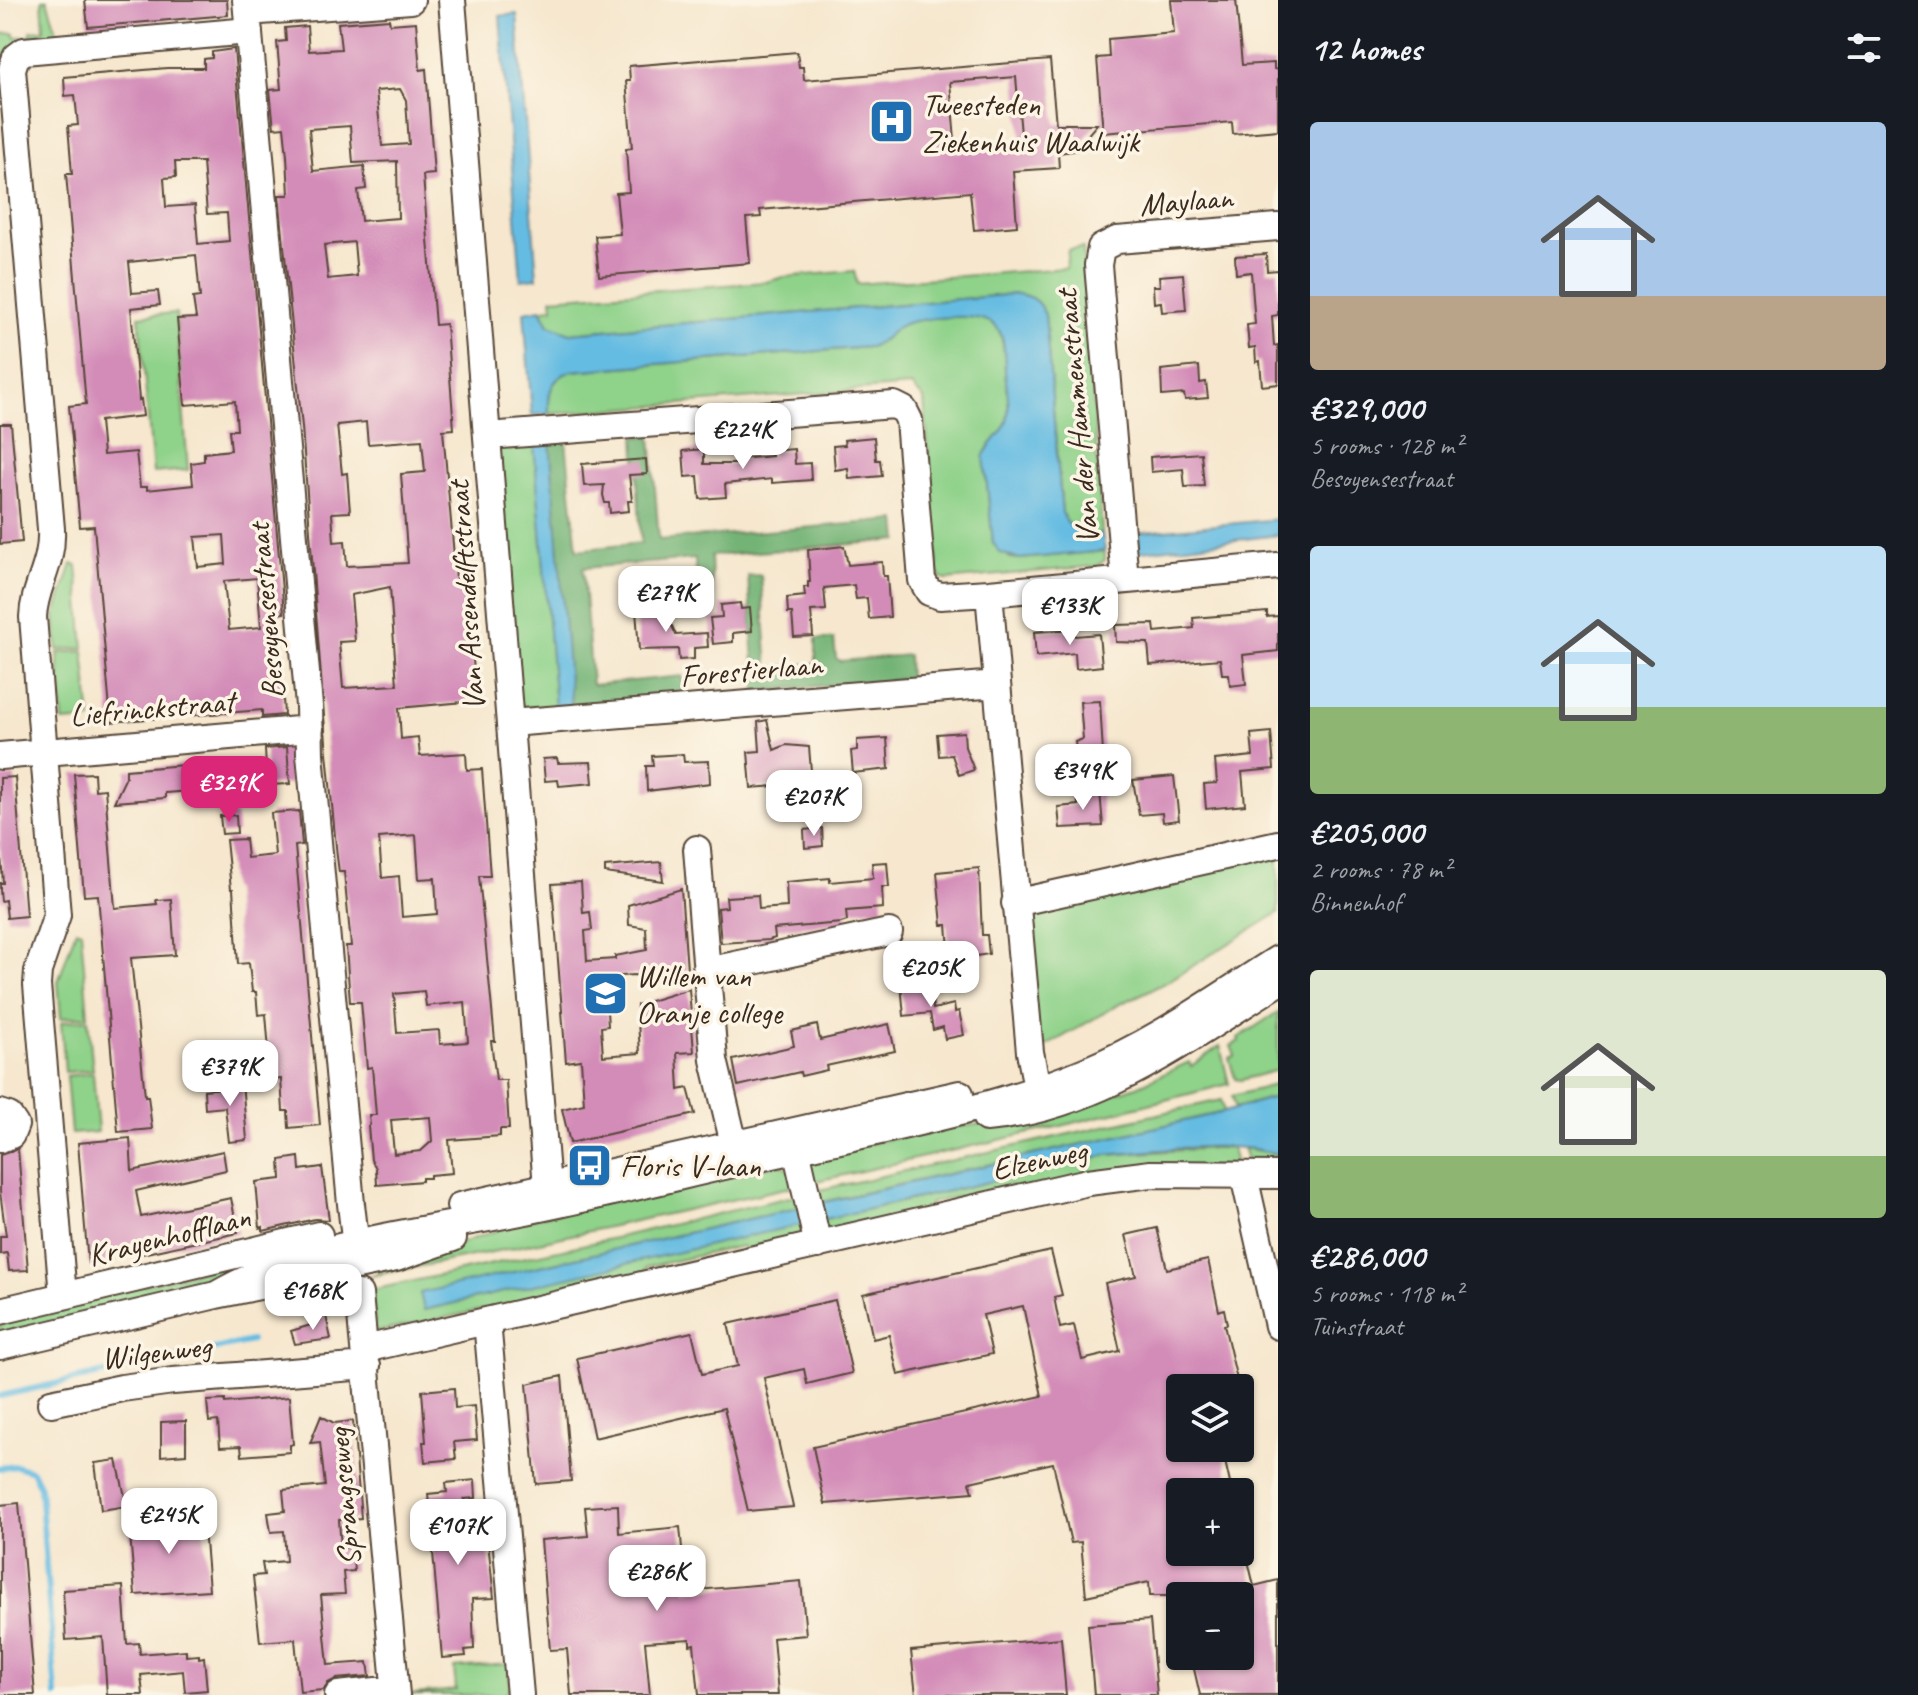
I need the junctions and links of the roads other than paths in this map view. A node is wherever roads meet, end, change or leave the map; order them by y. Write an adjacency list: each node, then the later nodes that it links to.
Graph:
1 (411, 0): 3 (street)
2 (452, 0): 8 (street, Van Assendelftstraat)
3 (247, 14): 4 (street); 14 (street, Besoyensestraat)
4 (7, 96): 5 (street)
5 (12, 192): 15 (street)
6 (1278, 227): 7 (street, Maylaan)
7 (1101, 248): 10 (street, Van der Hammenstraat)
8 (488, 436): 11 (street); 13 (street, Van Assendelftstraat)
9 (1278, 566): 10 (street)
10 (1125, 580): 11 (street)
11 (989, 593): 12 (street)
12 (997, 684): 13 (street, Forestierlaan); 19 (street)
13 (510, 723): 33 (street, Van Assendelftstraat)
14 (310, 729): 15 (street, Liefrinckstraat); 35 (street, Besoyensestraat)
15 (44, 752): 16 (street, Liefrinckstraat); 37 (street)
16 (0, 756)
17 (1278, 844): 19 (street)
18 (697, 849): 22 (street)
19 (1015, 903): 24 (street)
20 (889, 932): 22 (street)
21 (1278, 959): 24 (street)
22 (707, 971): 29 (street)
23 (1278, 983): 24 (street)
24 (1039, 1098): 25 (street); 27 (street)
25 (998, 1100): 27 (street); 29 (street)
26 (0, 1113): 28 (street)
27 (922, 1122): 30 (street)
28 (0, 1139)
29 (734, 1144): 33 (street)
30 (796, 1149): 34 (street); 35 (street)
31 (1278, 1175): 32 (street, Elzenweg)
32 (1244, 1176): 34 (street, Elzenweg); 40 (street)
33 (547, 1187): 35 (street)
34 (816, 1234): 39 (street, Elzenweg)
35 (356, 1245): 37 (street, Krayenhofflaan); 41 (street)
36 (359, 1294): 42 (street, Sprangseweg)
37 (63, 1296): 38 (street, Krayenhofflaan)
38 (0, 1311)
39 (487, 1321): 42 (street, Elzenweg); 46 (street)
40 (1278, 1326)
41 (0, 1346)
42 (366, 1357): 43 (street, Wilgenweg); 44 (street, Sprangseweg)
43 (51, 1403)
44 (395, 1692): 45 (street)
45 (338, 1695)
46 (520, 1695)

